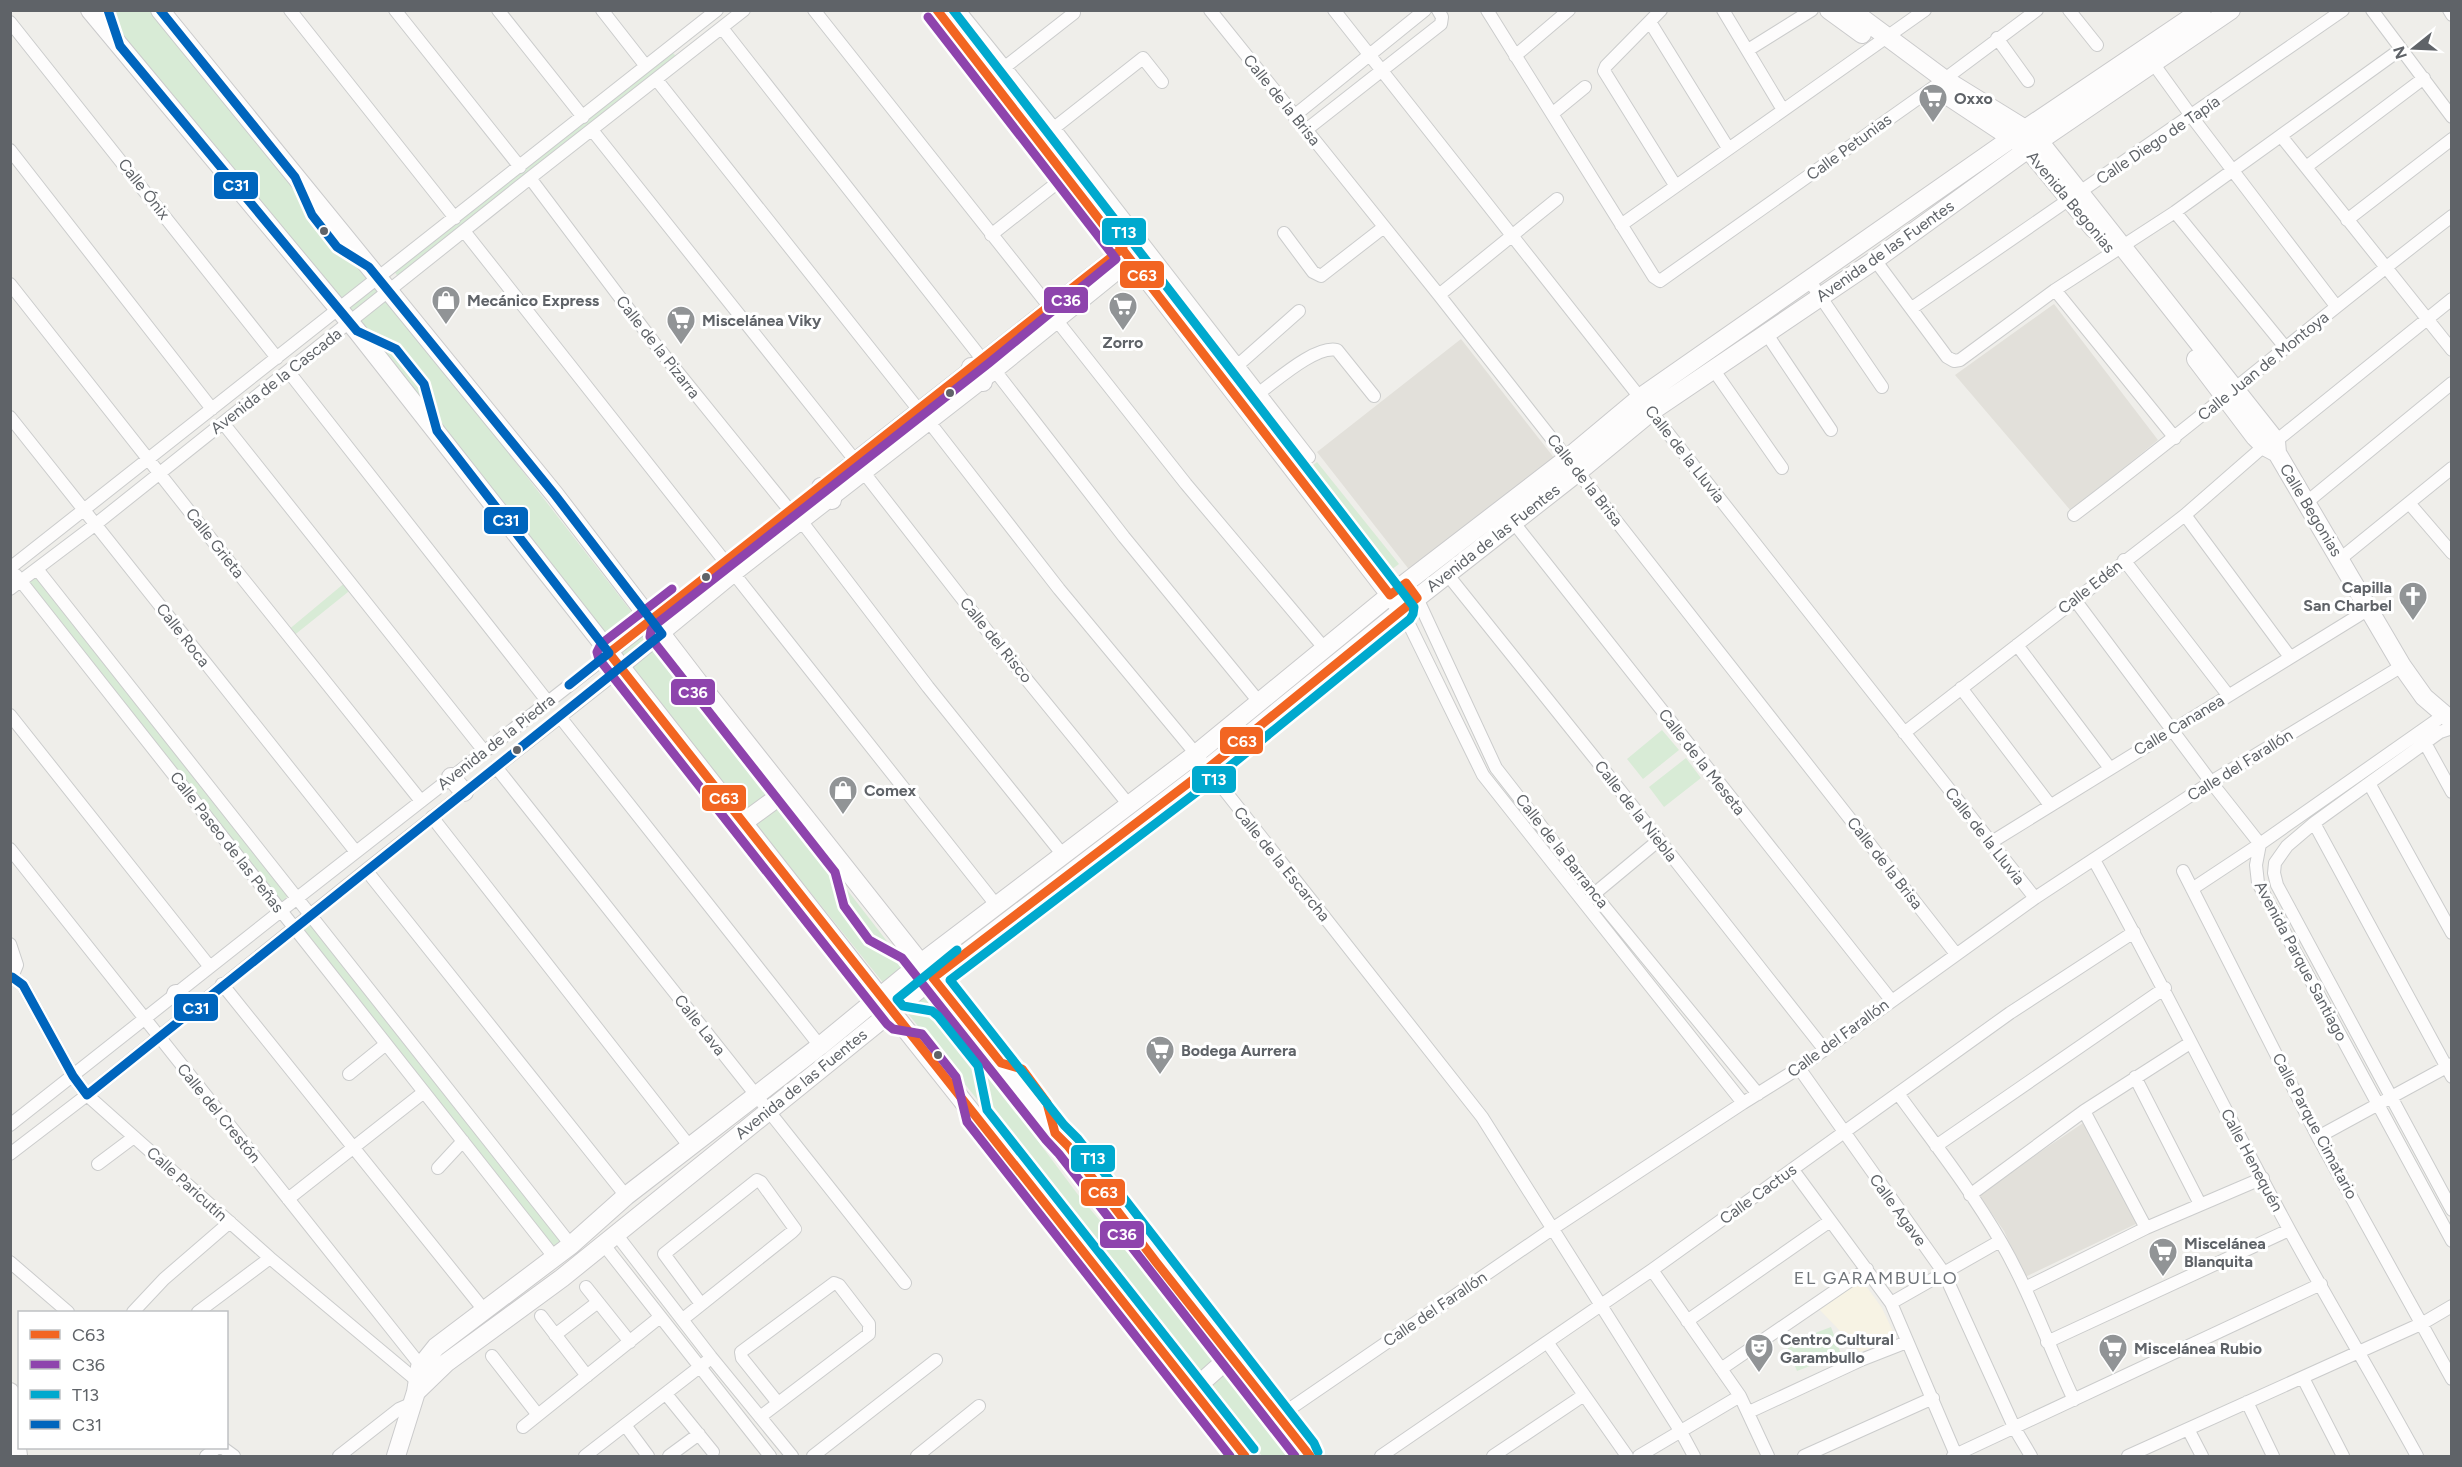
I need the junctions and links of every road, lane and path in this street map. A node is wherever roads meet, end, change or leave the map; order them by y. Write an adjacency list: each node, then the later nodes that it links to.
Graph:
1 (90, 10): 102 (main road)
2 (160, 10): 94 (main road)
3 (290, 10): 80 (street)
4 (396, 10): 70 (street)
5 (498, 10): 58 (street)
6 (602, 10): 46 (street)
7 (744, 10): 35 (street, Avenida de la Cascada)
8 (814, 10): 86 (street)
9 (937, 10): 73 (main road)
10 (959, 10): 47 (street)
11 (1210, 10): 57 (street, Calle de la Brisa)
12 (1334, 10): 42 (street, Calle de la Lluvia)
13 (1425, 10): 42 (street)
14 (1487, 10): 43 (street)
15 (1569, 10): 43 (street)
16 (1661, 10): 34 (street)
17 (1723, 10): 41 (street)
18 (1812, 10): 41 (street)
19 (1829, 10): 37 (main road, Avenida Begonias)
20 (1851, 10): 37 (main road, Avenida Begonias)
21 (1925, 10): 37 (street)
22 (2037, 10): 36 (street, Calle Petunias)
23 (2069, 10): 38 (street)
24 (2202, 10): 44 (main road, Avenida de las Fuentes)
25 (2231, 10): 44 (main road, Avenida de las Fuentes)
26 (2343, 10): 59 (street, Calle Diego de Tapía)
27 (2372, 10): 40 (street)
28 (2449, 10): 32 (street)
29 (712, 12): 39 (street, Avenida de la Cascada)
30 (1074, 13): 47 (street)
31 (1441, 15): 48 (street)
32 (2451, 15)
33 (10, 22): 109 (street, Calle Ónix)
34 (1650, 22): 68 (street); 75 (street)
35 (722, 28): 45 (street, Avenida de la Cascada); 110 (street)
36 (1997, 38): 51 (street); 53 (street, Calle Petunias)
37 (1882, 41): 53 (main road, Avenida Begonias); 55 (street)
38 (2097, 45)
39 (672, 47): 45 (street); 46 (street, Avenida de la Cascada)
40 (2401, 49): 49 (street); 65 (street)
41 (1748, 50): 55 (street)
42 (1369, 55): 48 (street, Calle de la Lluvia); 57 (street)
43 (1515, 56): 56 (street)
44 (2149, 57): 59 (street); 64 (main road, Avenida de las Fuentes); 67 (main road, Avenida de las Fuentes)
45 (682, 58): 50 (street, Avenida de la Cascada)
46 (645, 65): 58 (street, Avenida de la Cascada)
47 (1005, 67): 61 (street)
48 (1381, 71): 63 (street); 87 (street, Calle de la Lluvia)
49 (2424, 78): 60 (street); 71 (street)
50 (656, 79): 62 (street, Avenida de la Cascada); 122 (street)
51 (2028, 81)
52 (1162, 82): 61 (street)
53 (1939, 83): 64 (main road, Avenida Begonias); 82 (street, Calle Petunias)
54 (1585, 87): 56 (street)
55 (1783, 110): 68 (street)
56 (1552, 114): 82 (street)
57 (1294, 116): 63 (street, Calle de la Brisa)
58 (583, 117): 70 (street, Avenida de la Cascada)
59 (2192, 117): 72 (street); 76 (street, Calle Diego de Tapía)
60 (2451, 117)
61 (1054, 128): 111 (street)
62 (592, 130): 74 (street, Avenida de la Cascada); 131 (street)
63 (1306, 130): 83 (street, Calle de la Brisa)
64 (2019, 133): 67 (main road, Avenida Begonias); 92 (main road, Avenida de las Fuentes)
65 (2281, 136): 71 (street); 72 (street)
66 (2451, 139): 81 (street)
67 (2034, 145): 76 (main road, Avenida Begonias); 90 (main road, Avenida de las Fuentes)
68 (1728, 148): 75 (street)
69 (10, 150): 121 (street)
70 (520, 167): 80 (street, Avenida de la Cascada)
71 (2306, 167): 81 (street)
72 (2234, 170): 78 (street); 100 (street)
73 (1067, 175): 86 (street); 89 (main road)
74 (530, 178): 84 (street, Avenida de la Cascada); 141 (street, Calle de la Pizarra)
75 (1675, 186): 82 (street)
76 (2075, 196): 88 (main road, Avenida Begonias); 101 (street, Calle Diego de Tapía)
77 (1557, 199): 87 (street)
78 (2175, 212): 88 (street); 107 (street)
79 (2451, 216): 91 (street, Calle Juan de Montoya)
80 (455, 218): 94 (street, Avenida de la Cascada)
81 (2347, 220): 91 (street)
82 (1621, 225)
83 (1384, 227): 85 (street); 96 (street, Calle de la Brisa)
84 (464, 231): 94 (street, Avenida de la Cascada); 150 (street)
85 (1284, 233)
86 (991, 235): 99 (street)
87 (1510, 235): 96 (street); 120 (street, Calle de la Lluvia)
88 (2118, 250): 95 (street); 118 (main road, Avenida Begonias)
89 (1128, 254): 99 (street, Avenida de la Piedra); 105 (street, Avenida de la Piedra); 157 (main road)
90 (1875, 260): 97 (main road, Avenida de las Fuentes); 101 (street)
91 (2385, 267): 100 (street, Calle Juan de Montoya); 104 (street)
92 (1809, 280): 97 (street); 120 (main road, Avenida de las Fuentes)
93 (10, 284): 130 (street, Calle Grieta)
94 (383, 286): 102 (street, Avenida de la Cascada); 102 (street, Avenida de la Cascada); 162 (main road)
95 (2055, 290): 101 (street); 127 (street)
96 (1439, 295): 132 (street, Calle de la Brisa)
97 (1820, 296): 106 (main road, Avenida de las Fuentes); 116 (street)
98 (2451, 299): 104 (street, Calle Edén)
99 (1048, 305): 110 (street, Avenida de la Piedra)
100 (2336, 306): 107 (street, Calle Juan de Montoya)
101 (1912, 308)
102 (349, 309): 109 (street, Avenida de la Cascada); 113 (street, Avenida de la Cascada); 165 (main road)
103 (1299, 311): 111 (street)
104 (2427, 317): 108 (street); 128 (street, Calle Edén)
105 (1058, 322): 114 (street, Avenida de la Piedra); 164 (street)
106 (1766, 333): 112 (main road, Avenida de las Fuentes); 126 (street)
107 (2285, 347): 118 (street, Calle Juan de Montoya)
108 (2451, 350)
109 (277, 358): 121 (street, Avenida de la Cascada)
110 (977, 363): 114 (main road); 122 (street, Avenida de la Piedra)
111 (1238, 365): 117 (street)
112 (1713, 369): 120 (main road, Avenida de las Fuentes); 133 (street)
113 (288, 371): 124 (street, Avenida de la Cascada); 171 (street)
114 (990, 377): 125 (street, Avenida de la Piedra); 172 (street)
115 (2451, 383): 138 (street)
116 (1882, 387)
117 (1259, 393): 119 (street); 129 (street)
118 (2231, 393): 127 (street, Calle Juan de Montoya); 128 (main road, Avenida Begonias)
119 (1374, 396)
120 (1646, 404): 132 (main road, Avenida de las Fuentes); 177 (street, Calle de la Lluvia)
121 (212, 409): 130 (street, Avenida de la Cascada)
122 (918, 409): 131 (street, Avenida de la Piedra)
123 (10, 417): 140 (street, Calle Roca)
124 (223, 423): 135 (street, Avenida de la Cascada); 179 (street)
125 (930, 423): 136 (street, Avenida de la Piedra); 180 (street, Calle de la Escarcha)
126 (1832, 430)
127 (2175, 438): 142 (street, Calle Juan de Montoya)
128 (2273, 447): 138 (main road, Calle Begonias); 143 (street, Calle Edén)
129 (1309, 457)
130 (148, 459): 135 (street, Calle Grieta); 140 (street, Avenida de la Cascada)
131 (854, 459): 137 (street, Avenida de la Piedra)
132 (1573, 465): 145 (main road, Avenida de las Fuentes); 155 (main road, Avenida de las Fuentes); 218 (street, Calle de la Brisa)
133 (1782, 468)
134 (2451, 468): 139 (street)
135 (159, 473): 146 (street, Avenida de la Cascada); 190 (street, Calle Grieta)
136 (865, 474): 137 (street, Avenida de la Piedra); 191 (street, Calle del Risco)
137 (827, 493): 141 (street, Avenida de la Piedra); 144 (street, Avenida de la Piedra)
138 (2307, 502): 148 (main road, Calle Begonias)
139 (2409, 503): 147 (street); 148 (street)
140 (84, 509): 146 (street, Calle Roca); 151 (street, Avenida de la Cascada)
141 (791, 512): 150 (street, Avenida de la Piedra)
142 (2074, 514)
143 (2185, 515): 149 (street, Calle Edén); 166 (street)
144 (802, 522): 154 (street, Avenida de la Piedra); 201 (street)
145 (1514, 523): 153 (main road, Avenida de las Fuentes); 227 (street, Calle de la Meseta)
146 (96, 525): 152 (street, Avenida de la Cascada); 200 (street, Calle Roca)
147 (2451, 553)
148 (2340, 559): 160 (main road, Calle Begonias)
149 (2124, 560): 159 (street, Calle Edén); 170 (street)
150 (726, 563): 162 (street, Avenida de la Piedra)
151 (11, 567): 156 (street, Calle Paseo de las Peñas)
152 (36, 569): 156 (street, Avenida de la Cascada); 208 (street, Calle Paseo de las Peñas)
153 (1447, 574): 158 (main road, Avenida de las Fuentes); 196 (street, Calle de la Niebla)
154 (735, 575): 162 (street, Avenida de la Piedra); 209 (street)
155 (1406, 583): 157 (main road, Avenida de las Fuentes); 158 (main road, Calle de la Barranca)
156 (16, 585): 210 (street, Calle Paseo de las Peñas)
157 (1390, 595): 161 (main road, Calle de la Barranca); 164 (main road, Avenida de las Fuentes)
158 (1417, 598): 161 (main road, Avenida de las Fuentes); 206 (street, Calle de la Barranca)
159 (2074, 600): 163 (street, Calle Edén); 176 (street)
160 (2369, 609): 166 (street, Calle Cananea); 167 (main road, Calle Begonias)
161 (1402, 610): 183 (main road, Avenida de las Fuentes); 247 (street, Calle de la Barranca)
162 (656, 627): 165 (street, Avenida de la Piedra); 168 (street, Avenida de la Piedra); 188 (main road)
163 (2017, 645): 169 (street, Calle Edén); 182 (street)
164 (1325, 649): 172 (main road, Avenida de las Fuentes)
165 (609, 653): 168 (main road); 171 (street, Avenida de la Piedra)
166 (2290, 657): 170 (street, Calle Cananea)
167 (2402, 666): 175 (main road, Calle Begonias); 185 (street, Calle del Farallón)
168 (622, 668): 174 (street, Avenida de la Piedra); 194 (main road)
169 (1961, 688): 177 (street, Calle Edén); 192 (street)
170 (2228, 695): 176 (street, Calle Cananea)
171 (548, 702): 179 (street, Avenida de la Piedra)
172 (1260, 703): 180 (main road, Avenida de las Fuentes)
173 (10, 715): 220 (street)
174 (560, 717): 181 (street, Avenida de la Piedra); 234 (street)
175 (2450, 720): 178 (street, Avenida Parque Santiago); 198 (street)
176 (2171, 729): 182 (street, Calle Cananea); 185 (street)
177 (1904, 733): 197 (street, Calle de la Lluvia)
178 (2425, 743): 186 (street, Avenida Parque Santiago); 189 (street)
179 (484, 751): 184 (street, Avenida de la Piedra)
180 (1196, 754): 183 (street, Calle de la Escarcha); 191 (main road, Avenida de las Fuentes)
181 (496, 767): 187 (street, Avenida de la Piedra); 245 (street, Calle Lava)
182 (2109, 767): 192 (street, Calle Cananea)
183 (1207, 770): 217 (main road, Avenida de las Fuentes); 272 (street, Calle de la Escarcha)
184 (452, 777): 187 (main road); 190 (street, Avenida de la Piedra)
185 (2211, 782): 198 (street); 202 (street, Calle del Farallón)
186 (2370, 785): 195 (street, Avenida Parque Santiago); 215 (street)
187 (464, 792): 193 (street, Avenida de la Piedra)
188 (785, 792): 194 (main road); 219 (main road)
189 (2451, 792)
190 (421, 801): 200 (street, Avenida de la Piedra)
191 (1130, 805): 201 (main road, Avenida de las Fuentes)
192 (2050, 805): 197 (street, Calle Cananea)
193 (432, 817): 203 (street, Avenida de la Piedra); 257 (street)
194 (744, 822): 226 (main road)
195 (2314, 823): 237 (street); 246 (street, Avenida Parque Santiago)
196 (1659, 840): 206 (street); 235 (street, Calle de la Niebla)
197 (1990, 843): 207 (street, Calle de la Lluvia)
198 (2260, 844): 205 (street); 248 (street, Avenida Parque Santiago)
199 (10, 849): 230 (street, Calle del Crestón)
200 (356, 852): 208 (street, Avenida de la Piedra)
201 (1063, 855): 209 (main road, Avenida de las Fuentes)
202 (2094, 860): 207 (street, Calle del Farallón); 214 (street, Calle Henequén)
203 (366, 870): 211 (street, Avenida de la Piedra); 265 (street)
204 (2183, 871): 205 (street, Calle Parque Cimatario)
205 (2192, 889): 254 (street, Calle Parque Cimatario)
206 (1594, 894): 243 (street, Calle de la Barranca)
207 (2035, 898): 218 (street, Calle del Farallón)
208 (296, 899): 210 (street, Avenida de la Piedra); 211 (street, Calle Paseo de las Peñas)
209 (997, 906): 212 (main road, Avenida de las Fuentes)
210 (281, 911): 213 (street, Calle Paseo de las Peñas); 220 (street, Avenida de la Piedra)
211 (309, 915): 213 (street, Avenida de la Piedra); 277 (street, Calle Paseo de las Peñas)
212 (976, 921): 217 (main road); 219 (main road, Avenida de las Fuentes)
213 (294, 927): 223 (street, Avenida de la Piedra); 233 (street, Calle Paseo de las Peñas)
214 (2134, 932): 224 (street, Calle Henequén); 244 (street, Calle Cactus)
215 (2451, 933)
216 (10, 944): 221 (street, Calle Paricutín)
217 (969, 951): 222 (main road, Avenida de las Fuentes)
218 (1956, 954): 227 (street, Calle del Farallón)
219 (921, 963): 222 (main road); 226 (main road, Avenida de las Fuentes)
220 (210, 967): 225 (street, Avenida de la Piedra)
221 (11, 977): 239 (street, Calle Paricutín)
222 (933, 978): 229 (main road, Avenida de las Fuentes); 309 (main road)
223 (222, 984): 228 (street, Avenida de la Piedra); 258 (street)
224 (2165, 988): 232 (street, Calle Henequén); 256 (street)
225 (176, 994): 228 (main road); 230 (street, Avenida de la Piedra)
226 (880, 997): 229 (main road); 234 (main road, Avenida de las Fuentes)
227 (1891, 1000): 235 (street, Calle del Farallón)
228 (189, 1011): 231 (street, Avenida de la Piedra)
229 (892, 1012): 249 (main road, Avenida de las Fuentes); 318 (main road)
230 (144, 1020): 231 (street, Calle del Crestón); 239 (street, Avenida de la Piedra)
231 (158, 1036): 242 (street, Avenida de la Piedra); 266 (street, Calle del Crestón)
232 (2190, 1043): 240 (street); 263 (street, Calle Henequén)
233 (386, 1044): 238 (street); 241 (street, Calle Paseo de las Peñas)
234 (820, 1046): 245 (main road, Avenida de las Fuentes)
235 (1824, 1049): 236 (street, Calle del Farallón)
236 (1799, 1068): 243 (street, Calle del Farallón); 252 (street, Calle Agave)
237 (2450, 1070): 246 (street)
238 (349, 1074)
239 (73, 1076): 242 (street, Calle Paricutín); 251 (street, Avenida de la Piedra)
240 (2135, 1077): 250 (street); 267 (street)
241 (424, 1092): 255 (street, Calle Paseo de las Peñas); 258 (street)
242 (87, 1095): 253 (street, Calle Paricutín); 259 (street, Avenida de la Piedra)
243 (1758, 1095): 247 (street, Calle del Farallón)
244 (1899, 1095): 252 (street, Calle Cactus); 256 (street)
245 (756, 1096): 249 (street, Calle Lava); 257 (main road, Avenida de las Fuentes)
246 (2390, 1098): 248 (street); 268 (street, Avenida Parque Santiago)
247 (1743, 1102): 272 (street, Calle del Farallón)
248 (2377, 1104): 254 (street); 276 (street, Avenida Parque Santiago)
249 (767, 1111): 274 (main road, Avenida de las Fuentes); 284 (street, Calle Lava)
250 (2084, 1111): 264 (street); 271 (street)
251 (10, 1125)
252 (1842, 1132): 262 (street, Calle Cactus); 283 (street, Calle Agave)
253 (134, 1137): 260 (street); 270 (street, Calle Paricutín)
254 (2318, 1137): 301 (street, Calle Parque Cimatario)
255 (463, 1142): 261 (street); 279 (street, Calle Paseo de las Peñas)
256 (1936, 1146): 264 (street)
257 (690, 1147): 265 (main road, Avenida de las Fuentes)
258 (352, 1149): 266 (street); 293 (street)
259 (10, 1154)
260 (98, 1164)
261 (438, 1168)
262 (1792, 1170): 269 (street); 282 (street, Calle Cactus)
263 (2263, 1178): 267 (street); 273 (street, Calle Henequén)
264 (1970, 1195): 275 (street)
265 (626, 1196): 277 (main road, Avenida de las Fuentes)
266 (288, 1199): 317 (street, Calle del Crestón)
267 (2200, 1204): 271 (street)
268 (2451, 1210)
269 (1830, 1221): 281 (street); 300 (street)
270 (230, 1222): 278 (street, Calle Paricutín); 295 (street)
271 (2146, 1228): 287 (street)
272 (1552, 1229): 291 (street, Calle de la Escarcha); 331 (street, Calle del Farallón)
273 (2289, 1230): 285 (street, Calle Henequén); 306 (street)
274 (610, 1239): 298 (street); 299 (street); 317 (main road, Avenida de las Fuentes)
275 (2000, 1241): 283 (street); 287 (street)
276 (2451, 1241)
277 (571, 1245): 279 (main road, Avenida de las Fuentes)
278 (270, 1257): 296 (street); 317 (street, Calle Paricutín)
279 (555, 1258): 293 (main road, Avenida de las Fuentes)
280 (10, 1262): 294 (street)
281 (1868, 1269): 289 (street); 313 (street)
282 (1652, 1270): 291 (street, Calle Cactus); 300 (street)
283 (1944, 1273): 289 (street); 334 (street, Calle Agave)
284 (905, 1283)
285 (2321, 1284): 307 (street, Calle Henequén); 324 (street)
286 (586, 1287): 288 (street)
287 (2025, 1288): 306 (street)
288 (598, 1302): 302 (street); 303 (street)
289 (1891, 1303): 305 (street)
290 (701, 1304): 290 (street); 299 (street)
291 (1601, 1305): 304 (street, Calle Cactus); 336 (street, Calle de la Escarcha)
292 (2451, 1306): 301 (street)
293 (484, 1310): 317 (main road, Avenida de las Fuentes)
294 (67, 1311)
295 (134, 1311)
296 (199, 1311)
297 (541, 1316): 302 (street)
298 (660, 1317): 303 (street); 312 (street)
299 (683, 1319): 310 (street)
300 (1687, 1321): 313 (street)
301 (2423, 1323): 307 (street); 316 (street, Calle Parque Cimatario)
302 (555, 1335): 314 (street)
303 (630, 1342): 314 (street)
304 (1547, 1342): 321 (street); 351 (street, Calle Cactus)
305 (1907, 1342): 323 (street); 328 (street)
306 (2047, 1342): 324 (street)
307 (2360, 1351): 315 (street); 364 (street, Calle Henequén)
308 (492, 1356): 329 (street)
309 (1231, 1356): 318 (main road); 331 (main road)
310 (711, 1357): 312 (street); 330 (street)
311 (936, 1360): 347 (street)
312 (699, 1367): 320 (street); 345 (street)
313 (1721, 1369): 322 (street)
314 (587, 1376): 329 (street)
315 (2303, 1378): 325 (street); 363 (street)
316 (2451, 1379)
317 (420, 1384): 340 (street); 341 (main road, Avenida de las Fuentes)
318 (1192, 1391): 349 (main road)
319 (10, 1392): 338 (main road)
320 (666, 1394): 332 (street); 337 (street)
321 (1584, 1395): 352 (street); 353 (street)
322 (1740, 1396): 328 (street); 336 (street)
323 (1933, 1398): 357 (street); 358 (street)
324 (2074, 1400): 334 (street)
325 (2247, 1402): 335 (street); 362 (street)
326 (778, 1403): 326 (street); 330 (street)
327 (979, 1406): 348 (street)
328 (1749, 1412): 356 (street)
329 (538, 1415): 333 (street)
330 (760, 1417): 346 (street)
331 (1278, 1417): 350 (main road)
332 (625, 1425): 342 (street); 343 (street)
333 (523, 1427)
334 (2015, 1429): 358 (street); 359 (street, Calle Agave)
335 (2188, 1429): 360 (street); 361 (street)
336 (1681, 1432): 354 (street); 355 (street, Calle de la Escarcha)
337 (699, 1434): 339 (street); 344 (street)
338 (18, 1444)
339 (713, 1452)
340 (339, 1456)
341 (396, 1456)
342 (585, 1456)
343 (648, 1456)
344 (669, 1456)
345 (770, 1456)
346 (792, 1456)
347 (813, 1456)
348 (917, 1456)
349 (1245, 1456)
350 (1310, 1456)
351 (1382, 1456)
352 (1493, 1456)
353 (1627, 1456)
354 (1639, 1456)
355 (1694, 1456)
356 (1768, 1456)
357 (1804, 1456)
358 (1954, 1456)
359 (2031, 1456)
360 (2130, 1456)
361 (2202, 1456)
362 (2273, 1456)
363 (2343, 1456)
364 (2417, 1456)

